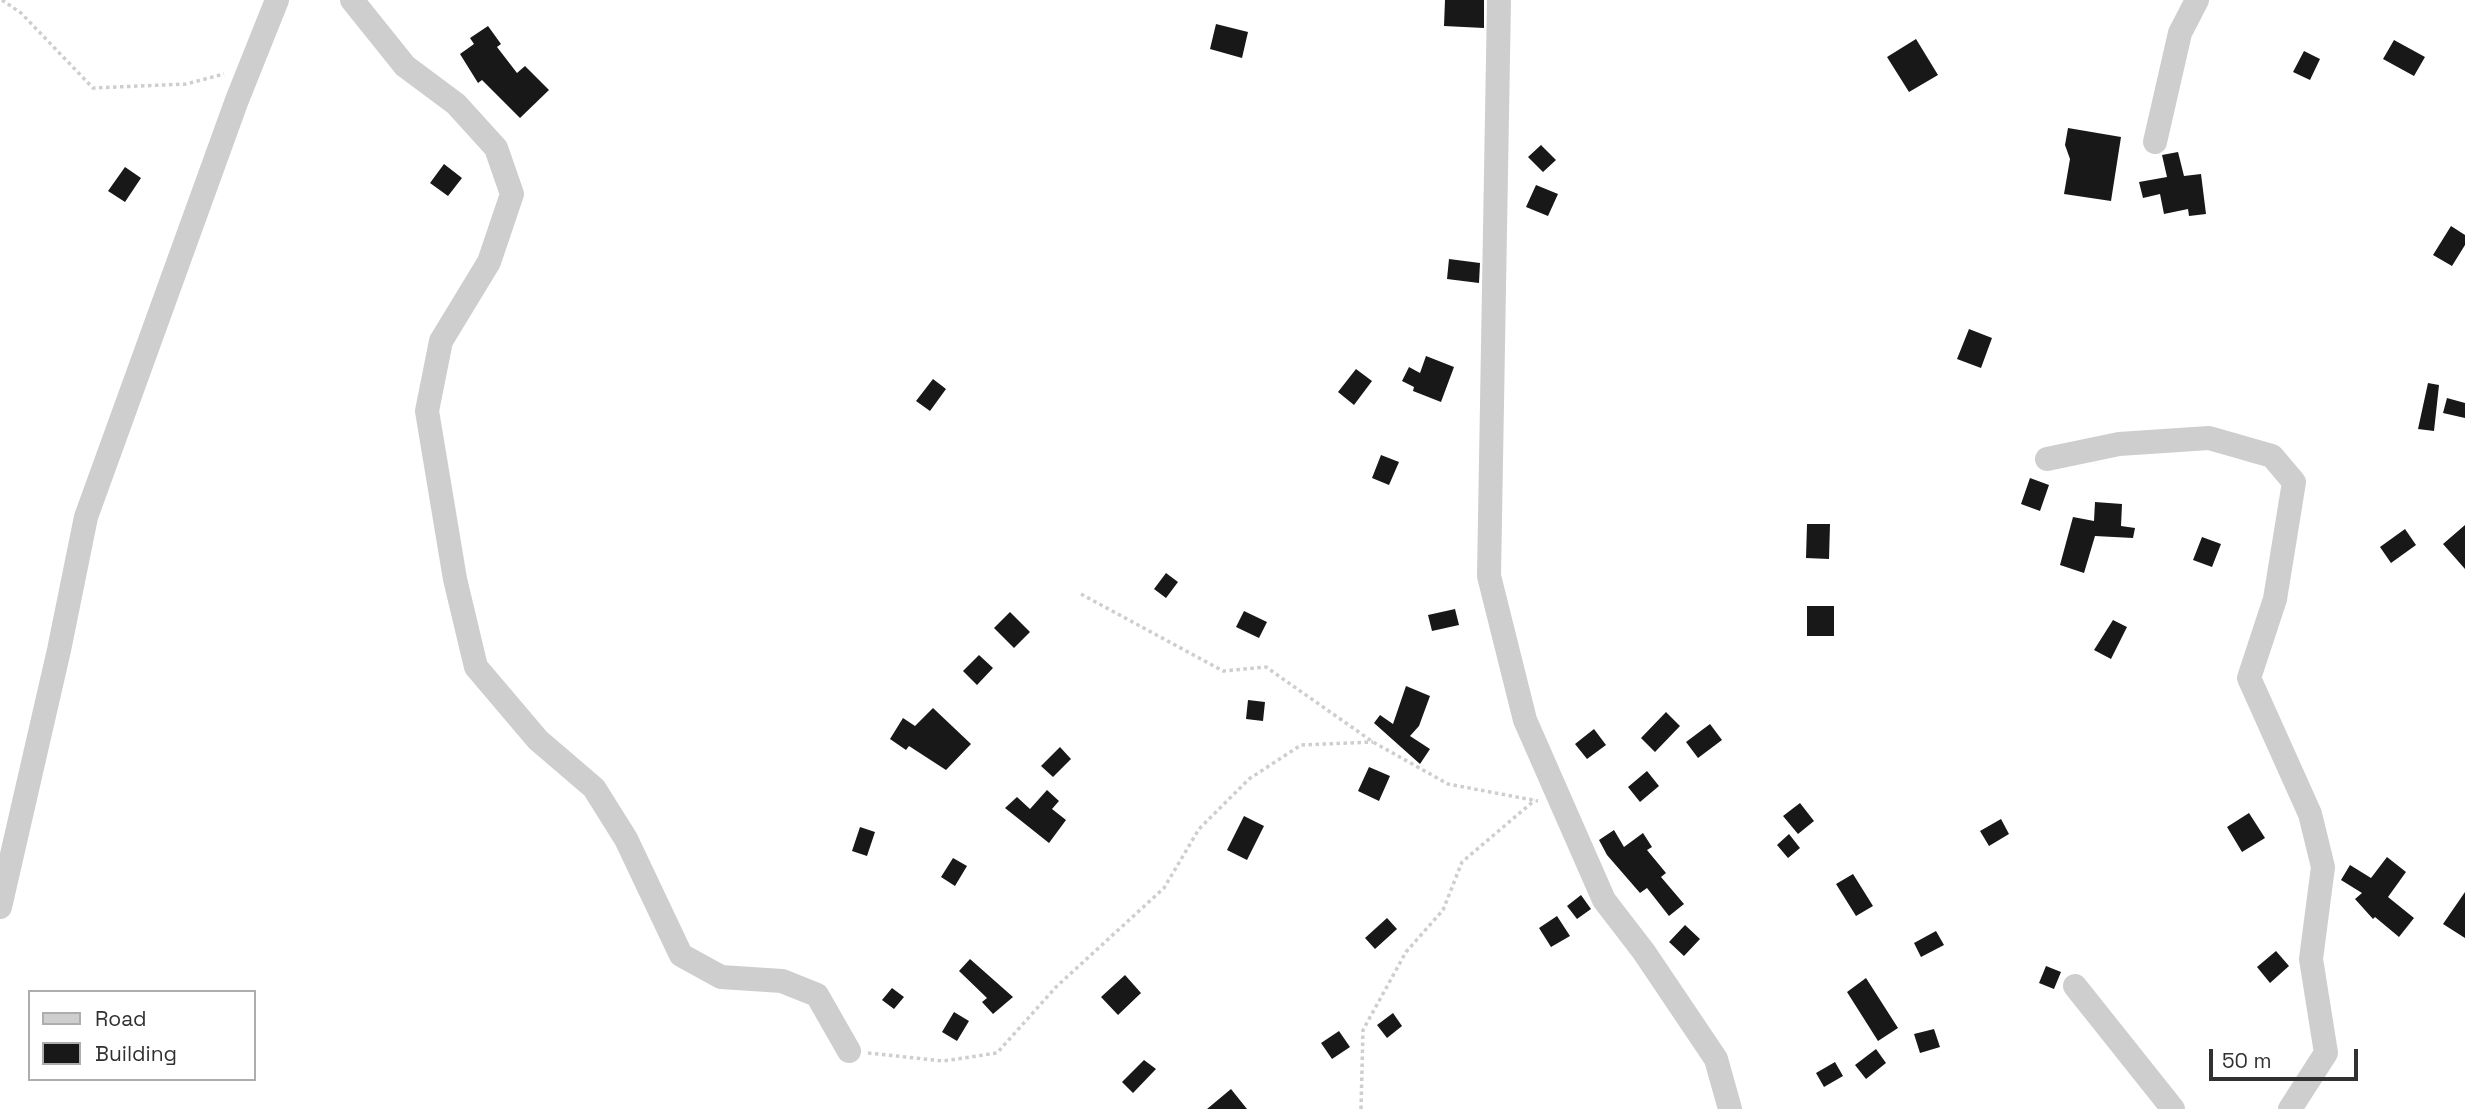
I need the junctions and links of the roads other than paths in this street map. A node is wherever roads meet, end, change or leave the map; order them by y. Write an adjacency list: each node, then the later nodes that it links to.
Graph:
1 (277, 0): 7 (street)
2 (352, 0): 9 (street)
3 (1499, 0): 10 (street)
4 (2197, 0): 5 (street)
5 (2155, 142)
6 (2047, 458): 14 (street)
7 (0, 907)
8 (2075, 986): 13 (street)
9 (849, 1051)
10 (1716, 1059): 11 (street); 12 (street)
11 (1730, 1109)
12 (1748, 1109)
13 (2173, 1109)
14 (2290, 1109)

